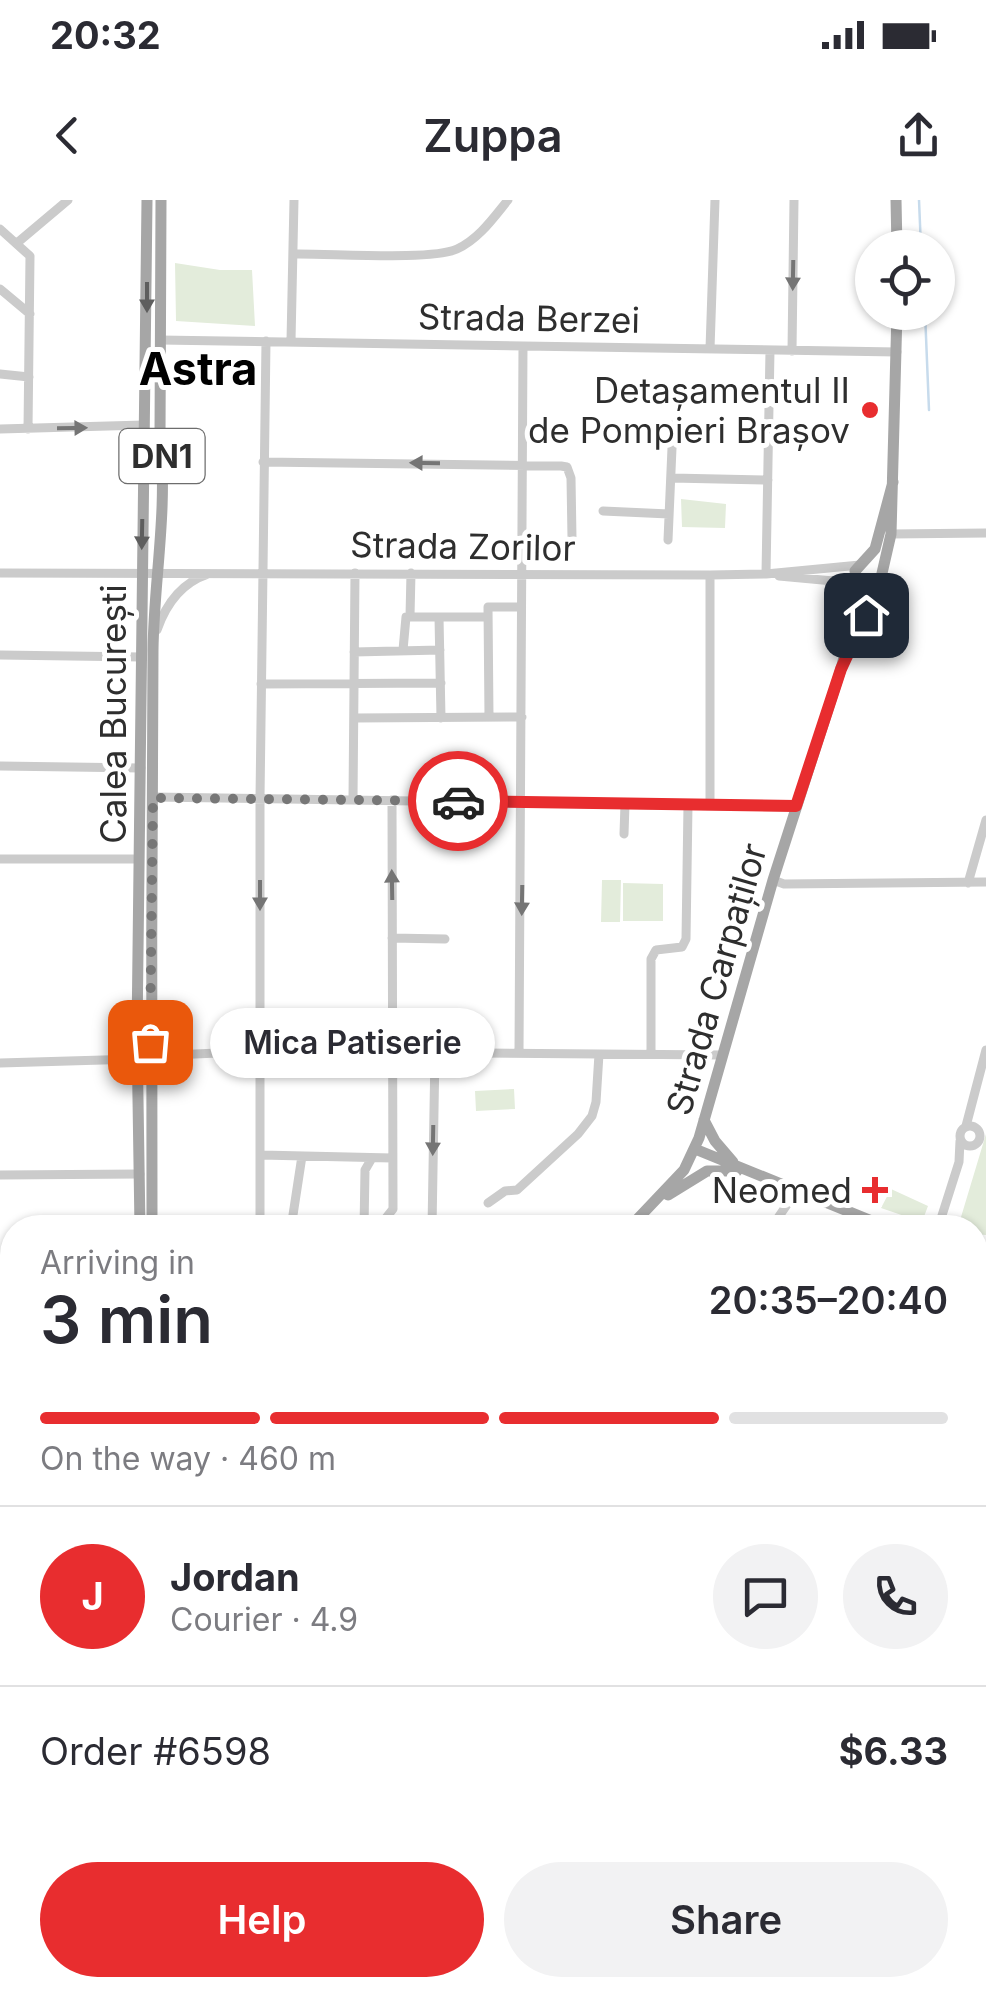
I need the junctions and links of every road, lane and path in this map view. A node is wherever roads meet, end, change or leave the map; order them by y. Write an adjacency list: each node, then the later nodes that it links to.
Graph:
1 (68, 200): 11 (street)
2 (147, 200): 27 (main road, Calea București / DN1, one-way to 27)
3 (162, 200): 16 (main road, Calea București / DN1)
4 (294, 200): 12 (street)
5 (508, 200): 12 (street)
6 (715, 200): 20 (street)
7 (794, 200): 22 (street, one-way to 22)
8 (896, 200): 10 (main road)
9 (0, 230): 11 (street)
10 (897, 230)
11 (17, 243): 14 (street)
12 (292, 254): 18 (street)
13 (0, 289): 14 (street)
14 (30, 314): 25 (street)
15 (897, 330): 23 (main road, Strada Carpaților)
16 (160, 340): 17 (street, Strada Berzei); 44 (main road, Calea București / DN1)
17 (266, 341): 18 (street, Strada Berzei); 30 (street)
18 (292, 341): 19 (street, Strada Berzei)
19 (523, 346): 20 (street, Strada Berzei); 31 (street)
20 (710, 349): 21 (street, Strada Berzei)
21 (770, 350): 22 (street, Strada Berzei); 33 (street)
22 (792, 350): 23 (street, Strada Berzei)
23 (897, 352): 34 (main road, Strada Carpaților)
24 (0, 374): 25 (street)
25 (29, 376): 28 (street)
26 (673, 425): 32 (street)
27 (144, 426): 28 (street, one-way to 27); 43 (main road, Calea București / DN1, one-way to 43)
28 (28, 428): 29 (street)
29 (0, 429)
30 (264, 462): 31 (street, one-way to 30); 46 (street)
31 (522, 464): 39 (street); 50 (street)
32 (672, 478): 33 (street); 36 (street)
33 (768, 480): 49 (street)
34 (894, 482): 38 (main road, Strada Carpaților); 41 (main road, Strada Carpaților)
35 (604, 511): 36 (street)
36 (669, 514): 40 (street)
37 (986, 533): 38 (street)
38 (891, 534): 52 (main road, Strada Carpaților)
39 (572, 538)
40 (668, 540)
41 (862, 564): 49 (street, Strada Zorilor); 52 (main road); 53 (main road, Strada Carpaților)
42 (0, 572): 43 (street, Strada Zorilor)
43 (141, 572): 44 (street, Strada Zorilor); 63 (main road, Calea București / DN1)
44 (159, 572): 45 (street, Strada Zorilor); 58 (main road, Calea București / DN1)
45 (214, 572): 46 (street, Strada Zorilor); 58 (street)
46 (262, 572): 47 (street, Strada Zorilor); 66 (street)
47 (354, 573): 48 (street, Strada Zorilor); 61 (street)
48 (411, 573): 50 (street, Strada Zorilor); 55 (street)
49 (766, 574): 51 (street, Strada Zorilor); 53 (street, Strada Zorilor)
50 (520, 575): 51 (street, Strada Zorilor); 54 (street)
51 (710, 575): 81 (street)
52 (879, 580): 53 (main road); 64 (main road, Strada Carpaților)
53 (856, 584): 64 (main road, Strada Carpaților)
54 (520, 607): 57 (street); 68 (street)
55 (410, 616): 56 (street); 59 (street)
56 (439, 617): 57 (street); 60 (street)
57 (488, 617): 71 (street)
58 (153, 648): 74 (main road, Calea București / DN1)
59 (403, 650): 60 (street); 61 (street)
60 (440, 650): 65 (street)
61 (354, 652): 67 (street)
62 (0, 656): 63 (street)
63 (141, 658): 73 (main road, Calea București / DN1)
64 (841, 669): 82 (main road, Strada Carpaților)
65 (440, 683): 67 (street); 70 (street)
66 (261, 684): 67 (street); 75 (street)
67 (354, 684): 69 (street)
68 (522, 717): 71 (street); 78 (street)
69 (355, 718): 70 (street); 76 (street)
70 (441, 718): 71 (street)
71 (489, 718)
72 (0, 766): 73 (street)
73 (141, 768): 86 (main road, Calea București / DN1)
74 (153, 798): 75 (street); 100 (main road, Calea București / DN1)
75 (260, 798): 76 (street); 93 (street, one-way to 93)
76 (353, 800): 77 (street)
77 (392, 800): 78 (street); 90 (street, one-way to 77)
78 (523, 802): 79 (street); 96 (street, one-way to 96)
79 (625, 804): 80 (street); 84 (street)
80 (688, 805): 81 (street); 98 (street)
81 (710, 806): 82 (street)
82 (796, 806): 87 (main road, Strada Carpaților)
83 (986, 820): 89 (street)
84 (624, 834)
85 (0, 859): 86 (street)
86 (139, 860): 100 (main road, Calea București / DN1)
87 (772, 880): 89 (street); 99 (main road, Strada Carpaților)
88 (986, 882): 89 (street)
89 (968, 883)
90 (392, 938): 91 (street); 94 (street)
91 (445, 939)
92 (986, 1050): 103 (street)
93 (260, 1052): 94 (street); 100 (street); 108 (street)
94 (392, 1052): 95 (street); 111 (street)
95 (435, 1052): 96 (street); 126 (street, one-way to 126)
96 (519, 1052): 97 (street)
97 (599, 1054): 98 (street); 118 (street)
98 (650, 1054): 99 (street)
99 (722, 1055): 102 (main road, Strada Carpaților)
100 (144, 1057): 101 (street); 114 (main road, Calea București / DN1); 121 (main road, Calea București / DN1)
101 (0, 1062)
102 (704, 1120): 107 (main road, Strada Carpaților); 113 (main road)
103 (966, 1126): 104 (street); 105 (street)
104 (983, 1133): 106 (street)
105 (960, 1141): 106 (street); 112 (street)
106 (973, 1146): 112 (street)
107 (695, 1148): 113 (main road); 119 (main road, Strada Carpaților)
108 (261, 1155): 109 (street); 122 (street)
109 (302, 1156): 110 (street); 123 (street)
110 (372, 1158): 111 (street); 124 (street)
111 (392, 1158): 125 (street)
112 (958, 1162): 130 (street)
113 (736, 1165): 116 (main road)
114 (140, 1174): 115 (street); 120 (main road, Calea București / DN1)
115 (0, 1175)
116 (761, 1175): 117 (main road); 119 (main road)
117 (797, 1190): 128 (street); 129 (main road)
118 (488, 1204)
119 (652, 1206): 127 (main road, Strada Carpaților)
120 (140, 1215)
121 (151, 1215)
122 (260, 1215)
123 (294, 1215)
124 (364, 1215)
125 (388, 1215)
126 (432, 1215)
127 (643, 1215)
128 (782, 1215)
129 (858, 1215)
130 (942, 1215)

